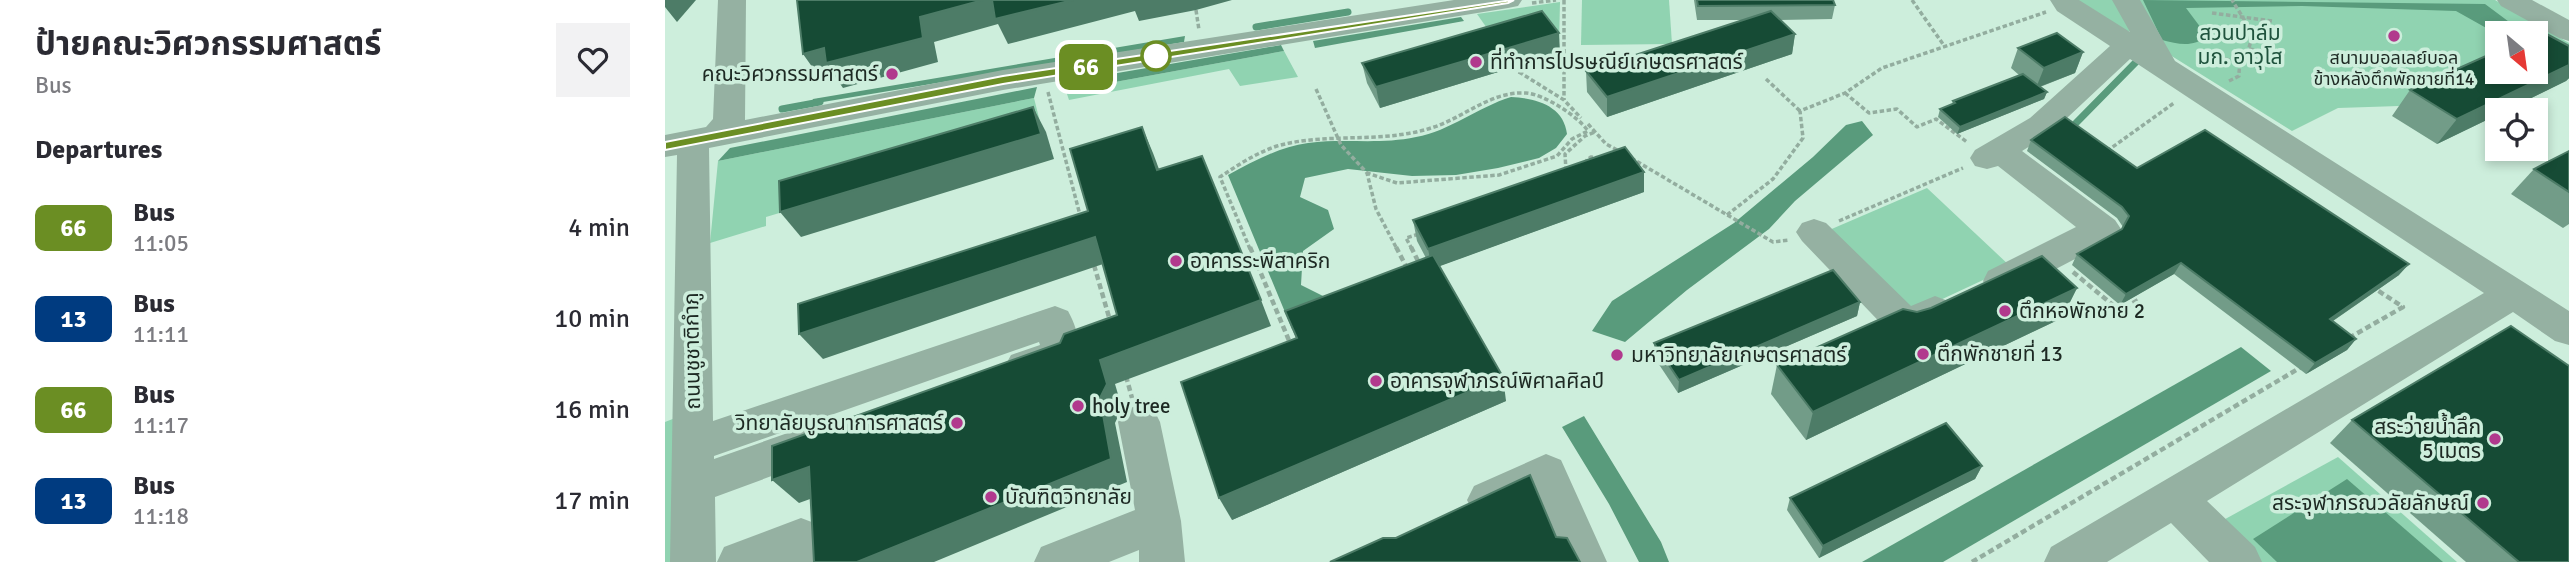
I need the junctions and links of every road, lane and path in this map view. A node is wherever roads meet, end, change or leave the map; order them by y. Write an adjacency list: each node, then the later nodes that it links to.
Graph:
1 (732, 0): 36 (lane, ถนนชูชาติกำภู)
2 (1556, 0): 8 (path)
3 (1564, 0): 21 (path)
4 (1912, 0): 18 (path)
5 (2126, 0): 25 (lane)
6 (2232, 0): 11 (path)
7 (2511, 0): 15 (lane)
8 (1519, 2): 36 (lane)
9 (2066, 3): 17 (lane); 18 (path)
10 (2212, 13): 11 (path)
11 (2242, 17): 12 (path); 14 (path)
12 (2272, 21)
13 (2226, 32): 14 (path)
14 (2250, 32): 16 (path); 19 (path)
15 (2569, 32)
16 (2277, 35)
17 (2129, 44): 25 (lane); 38 (lane)
18 (1945, 47): 30 (path)
19 (2249, 49): 20 (path); 23 (path)
20 (2273, 53)
21 (1564, 55): 26 (path); 32 (path)
22 (2225, 59): 23 (path)
23 (2238, 62): 31 (path)
24 (1514, 67): 26 (path)
25 (2164, 67): 31 (lane)
26 (1519, 72): 32 (path)
27 (1766, 79): 33 (path)
28 (1047, 87): 48 (path)
29 (1316, 89): 35 (path)
30 (1845, 93): 33 (path); 38 (path)
31 (2191, 97): 39 (path); 55 (lane)
32 (1564, 100): 34 (path)
33 (1800, 111): 46 (path)
34 (1595, 132): 42 (path); 45 (path)
35 (1338, 137): 44 (path); 44 (path); 60 (path)
36 (691, 141): 66 (lane, ถนนชูชาติกำภู)
37 (2098, 142): 39 (path)
38 (1987, 149): 49 (path); 51 (lane)
39 (2108, 150): 40 (path); 41 (path)
40 (2100, 156)
41 (2118, 157)
42 (1630, 158): 43 (path); 46 (path)
43 (1620, 162)
44 (1367, 173): 53 (path)
45 (1567, 180)
46 (1730, 216): 49 (path)
47 (1430, 229): 52 (path)
48 (1084, 230)
49 (1814, 232): 51 (lane)
50 (1091, 256): 58 (path)
51 (2053, 256): 56 (path)
52 (1423, 272)
53 (1411, 276)
54 (2368, 283): 59 (path)
55 (2513, 294): 57 (lane); 68 (lane)
56 (2139, 300)
57 (2569, 330)
58 (1113, 332)
59 (2343, 342)
60 (1292, 348)
61 (2293, 356): 63 (path)
62 (2314, 359): 63 (path)
63 (2305, 365): 76 (path)
64 (1124, 371): 65 (path)
65 (1139, 422): 70 (lane)
66 (693, 446): 67 (lane, ถนนชูชาติกำภู); 67 (lane)
67 (692, 486): 71 (lane, ถนนชูชาติกำภู)
68 (2174, 496): 77 (lane); 78 (lane)
69 (1458, 515): 75 (lane)
70 (1161, 542): 74 (lane)
71 (692, 562)
72 (740, 562): 73 (lane)
73 (802, 562)
74 (1056, 562)
75 (1584, 562)
76 (1972, 562)
77 (2067, 562)
78 (2239, 562)

